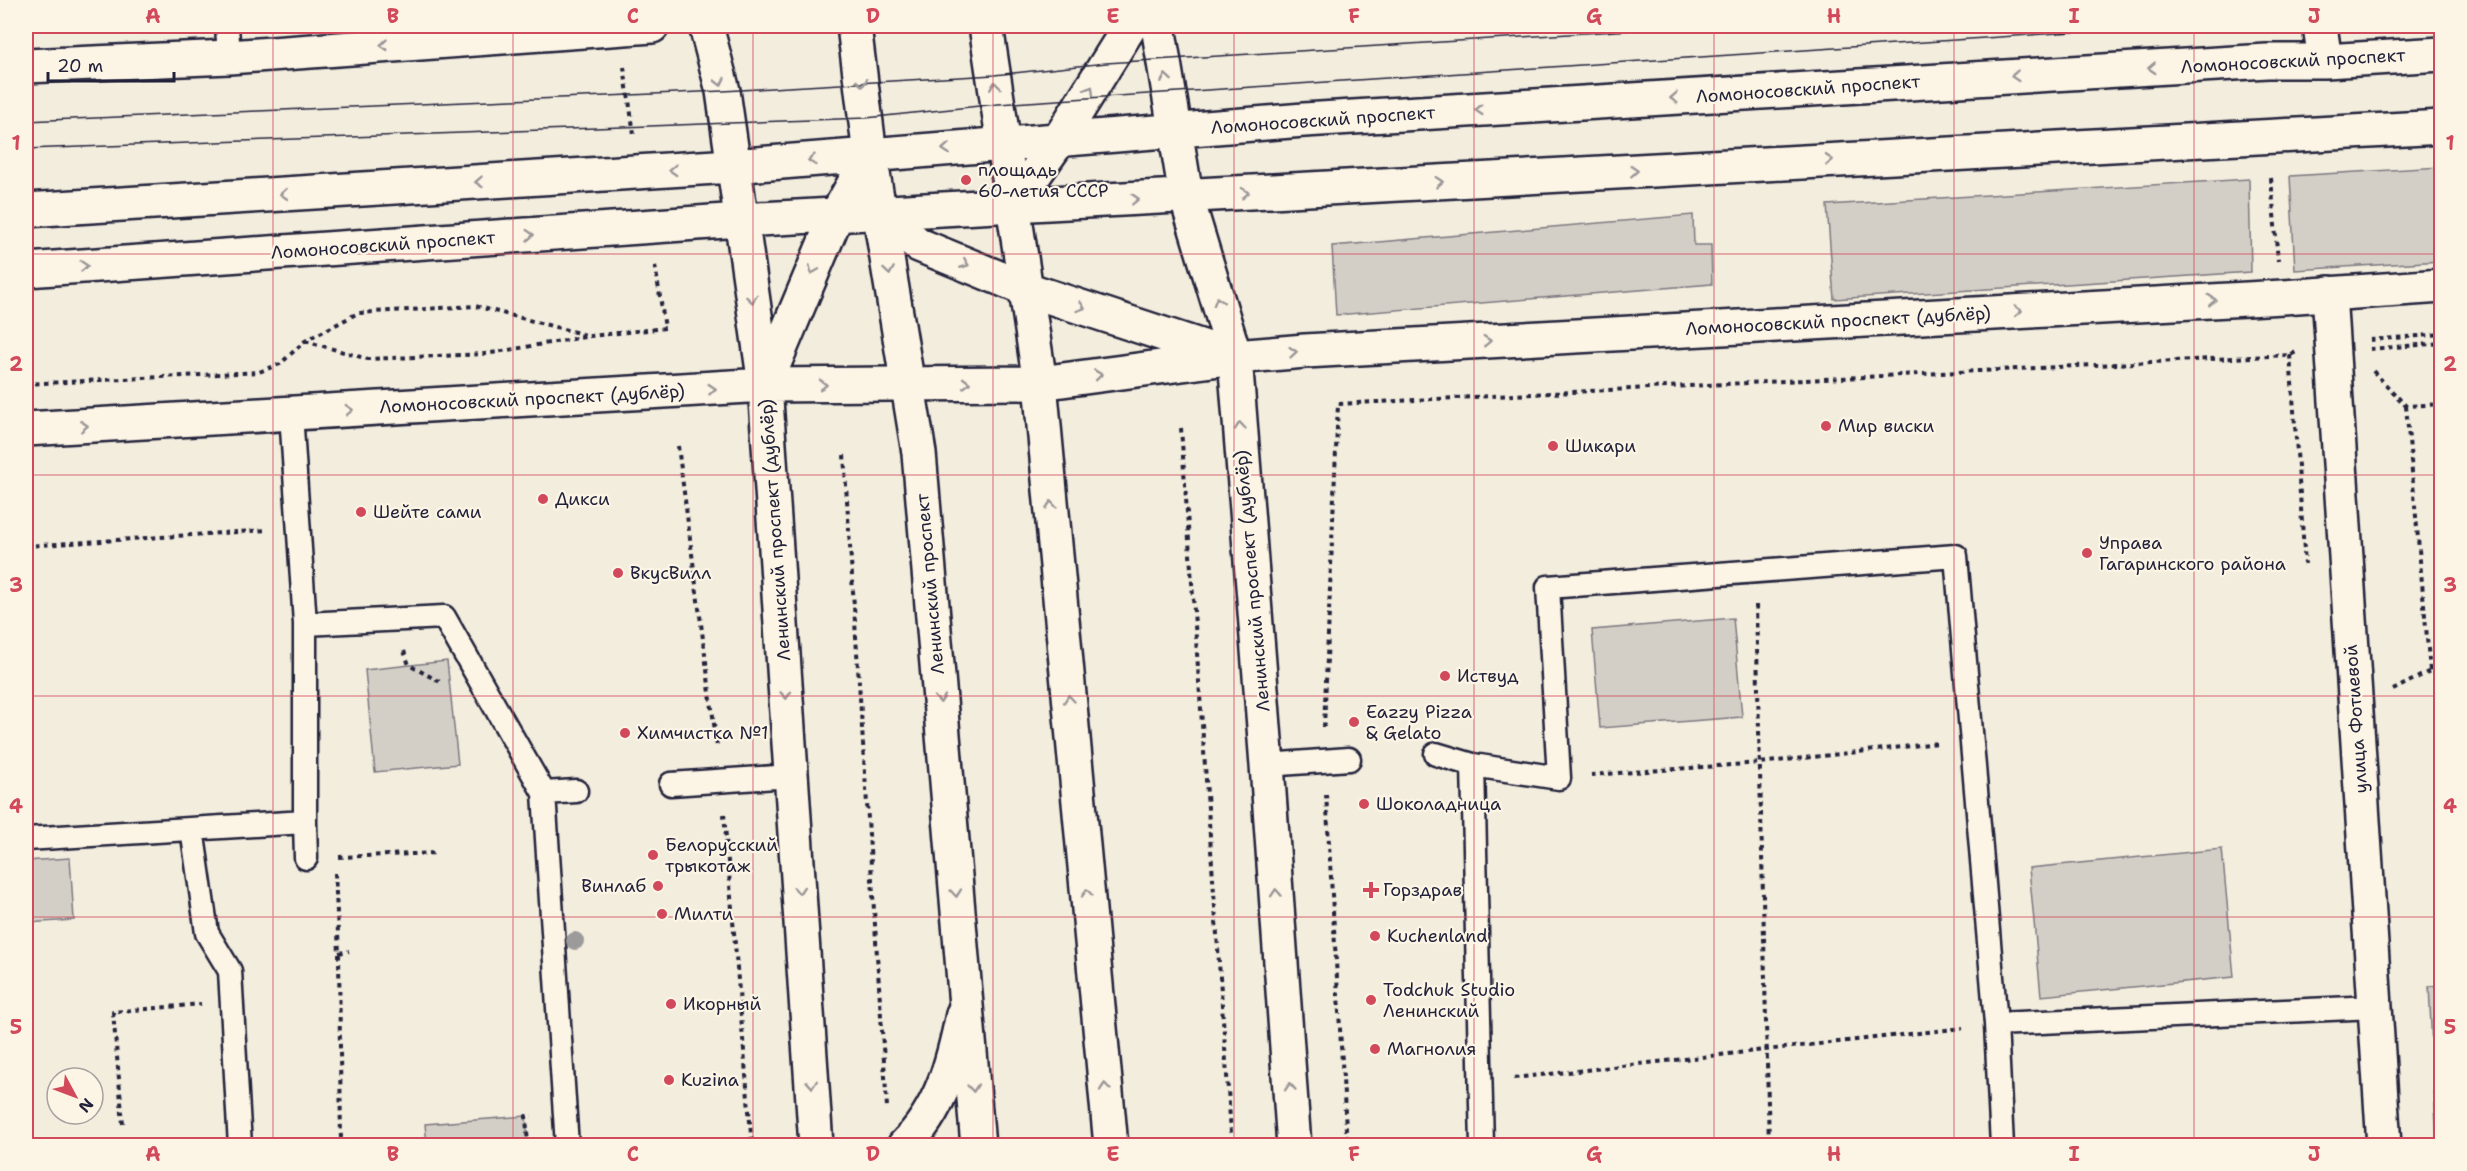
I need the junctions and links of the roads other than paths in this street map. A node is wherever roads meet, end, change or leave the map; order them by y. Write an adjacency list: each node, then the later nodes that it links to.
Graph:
1 (652, 26): 8 (street, one-way to 8)
2 (706, 26): 17 (street, Ленинский проспект (дублёр), one-way to 17)
3 (854, 26): 16 (street, Ленинский проспект, one-way to 16)
4 (986, 26): 15 (street, one-way to 4)
5 (1130, 26): 14 (street, one-way to 5)
6 (1158, 26): 13 (street, Ленинский проспект (дублёр), one-way to 6)
7 (2320, 26): 10 (street)
8 (228, 41): 11 (street)
9 (2442, 54): 10 (street, Ломоносовский проспект)
10 (2325, 62): 13 (street, Ломоносовский проспект, one-way to 13)
11 (26, 66)
12 (2442, 127): 18 (street, one-way to 12)
13 (1175, 130): 14 (street); 18 (street, Ленинский проспект (дублёр))
14 (1059, 140): 15 (street); 19 (street)
15 (1004, 144): 16 (street, one-way to 16); 19 (street)
16 (870, 155): 17 (street, one-way to 17); 21 (street, Ленинский проспект); 22 (street)
17 (732, 166): 20 (street, one-way to 20); 23 (street, Ленинский проспект (дублёр))
18 (1186, 196): 19 (street, one-way to 18); 28 (street, Ленинский проспект (дублёр), one-way to 18)
19 (1013, 205): 21 (street); 26 (street)
20 (26, 210)
21 (880, 213): 22 (street); 26 (street, one-way to 26); 30 (street, Ленинский проспект, one-way to 30)
22 (836, 216): 23 (street); 31 (street, one-way to 31)
23 (740, 220): 24 (street, Ломоносовский проспект, one-way to 23); 31 (street, Ленинский проспект (дублёр), one-way to 31)
24 (26, 270)
25 (2442, 286): 27 (street, Ломоносовский проспект (дублёр))
26 (1026, 289): 28 (street, one-way to 28); 29 (street)
27 (2329, 293): 28 (street, Ломоносовский проспект (дублёр), one-way to 27); 48 (street, улица Фотиевой)
28 (1234, 357): 29 (street, one-way to 28); 37 (street, Ленинский проспект (дублёр), one-way to 28)
29 (1040, 383): 30 (street, Ломоносовский проспект (дублёр), one-way to 29); 55 (street, one-way to 29)
30 (907, 384): 31 (street, Ломоносовский проспект (дублёр), one-way to 30); 47 (street, Ленинский проспект, one-way to 47)
31 (765, 386): 32 (street, Ломоносовский проспект (дублёр), one-way to 31); 39 (street, Ленинский проспект (дублёр), one-way to 39)
32 (291, 413): 33 (street, Ломоносовский проспект (дублёр), one-way to 32); 34 (lane)
33 (26, 429)
34 (305, 624): 42 (lane); 43 (lane)
35 (1436, 754): 38 (lane)
36 (1349, 759): 37 (lane)
37 (1267, 765): 56 (street, Ленинский проспект (дублёр), one-way to 37)
38 (1473, 765): 49 (lane); 57 (lane)
39 (791, 776): 40 (lane); 52 (street, Ленинский проспект (дублёр), one-way to 52)
40 (671, 784)
41 (576, 791): 42 (lane)
42 (544, 793): 51 (lane)
43 (305, 822): 44 (lane); 46 (lane)
44 (192, 829): 45 (lane); 50 (lane)
45 (26, 839)
46 (306, 858)
47 (965, 1001): 53 (street); 54 (street, Ленинский проспект, one-way to 54)
48 (2374, 1006): 49 (lane); 59 (street, улица Фотиевой)
49 (1996, 1024): 58 (lane)
50 (240, 1146)
51 (567, 1146)
52 (816, 1146)
53 (904, 1146)
54 (978, 1146)
55 (1111, 1146)
56 (1294, 1146)
57 (1482, 1146)
58 (2002, 1146)
59 (2384, 1146)

